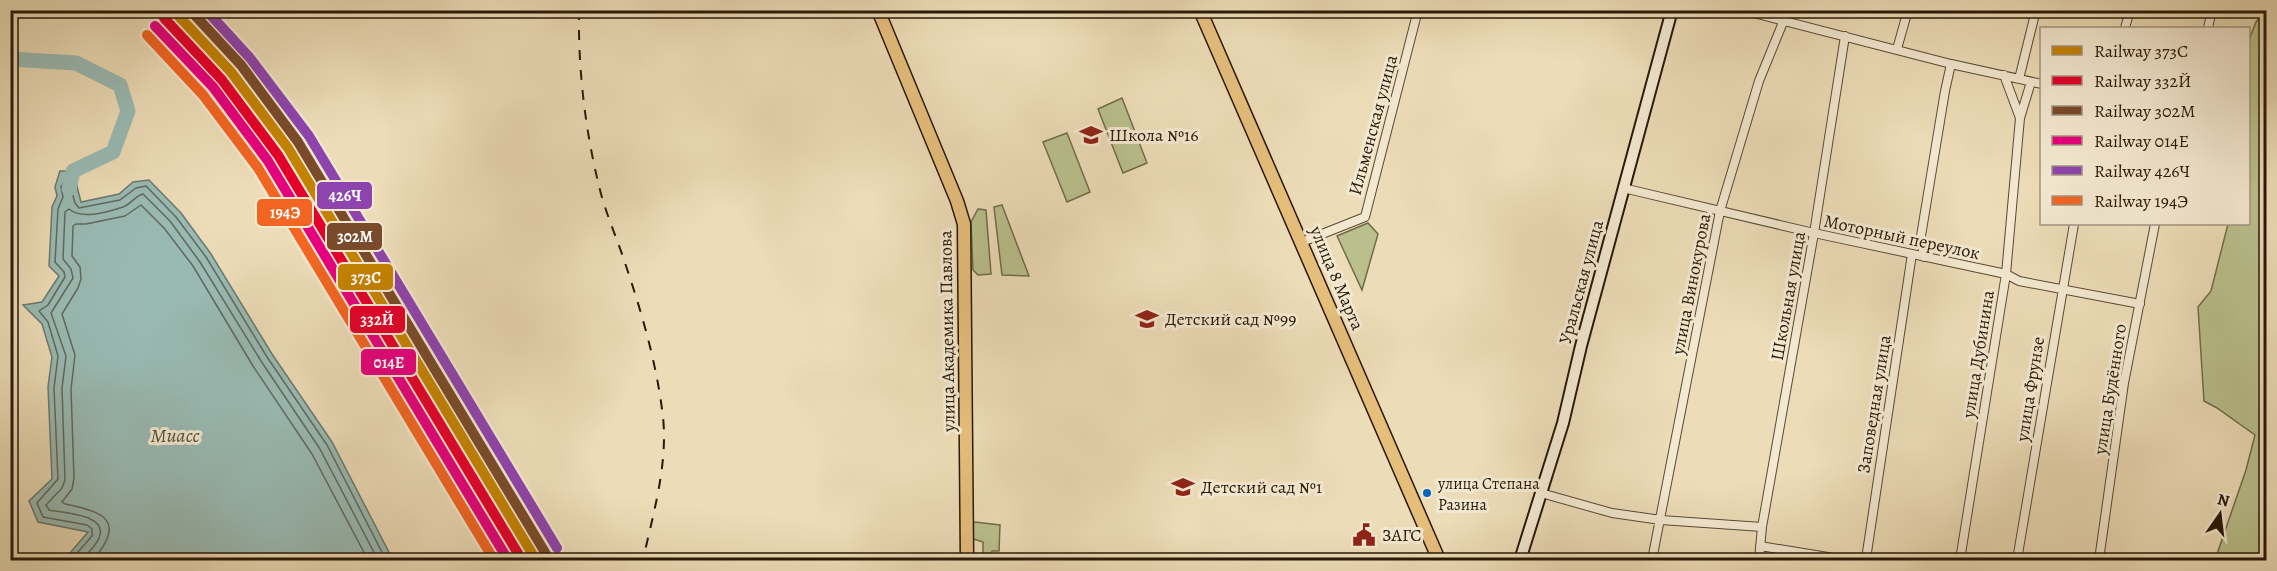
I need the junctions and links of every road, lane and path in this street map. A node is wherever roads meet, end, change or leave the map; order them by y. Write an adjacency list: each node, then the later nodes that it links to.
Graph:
1 (878, 10): 39 (main road, улица Академика Павлова)
2 (1200, 10): 27 (main road, улица 8 Марта)
3 (1418, 10): 27 (street, Ильменская улица)
4 (1672, 10): 22 (street, Уральская улица)
5 (1742, 10): 11 (street)
6 (1788, 10): 11 (street, улица Винокурова)
7 (1908, 10): 15 (street)
8 (2036, 10): 18 (street)
9 (2130, 10): 12 (street)
10 (2212, 10): 13 (street)
11 (1785, 21): 14 (street); 23 (street, улица Винокурова)
12 (2125, 27)
13 (2208, 27)
14 (1845, 36): 15 (street); 26 (street, Школьная улица)
15 (1898, 49): 16 (street)
16 (1951, 64): 17 (street); 29 (street)
17 (2004, 75): 18 (street); 21 (street)
18 (2019, 79): 19 (street)
19 (2031, 82): 20 (street); 21 (street, улица Дубинина)
20 (2040, 84)
21 (2020, 118): 30 (street, улица Дубинина)
22 (1623, 189): 23 (street, Моторный переулок); 33 (street, Уральская улица)
23 (1720, 211): 26 (street, Моторный переулок); 34 (street, улица Винокурова)
24 (2074, 225): 31 (street, улица Фрунзе)
25 (2155, 225): 32 (street, улица Будённого)
26 (1814, 233): 28 (street, Моторный переулок); 35 (street, Школьная улица)
27 (1302, 242): 40 (main road, улица 8 Марта)
28 (1912, 254): 29 (street, Моторный переулок); 37 (street, Заповедная улица)
29 (1924, 257): 30 (street, Моторный переулок)
30 (2006, 274): 31 (street, Моторный переулок); 44 (street, улица Дубинина)
31 (2062, 288): 32 (street, Моторный переулок); 45 (street, улица Фрунзе)
32 (2140, 304): 38 (street, улица Будённого)
33 (1541, 493): 34 (street); 41 (street, Уральская улица)
34 (1661, 520): 35 (street); 42 (street, улица Винокурова)
35 (1762, 526): 36 (street, Школьная улица)
36 (1760, 546): 37 (street); 43 (street, Школьная улица)
37 (1867, 560)
38 (2097, 560)
39 (967, 561)
40 (1439, 561)
41 (1520, 561)
42 (1652, 561)
43 (1759, 561)
44 (1960, 561)
45 (2017, 561)

